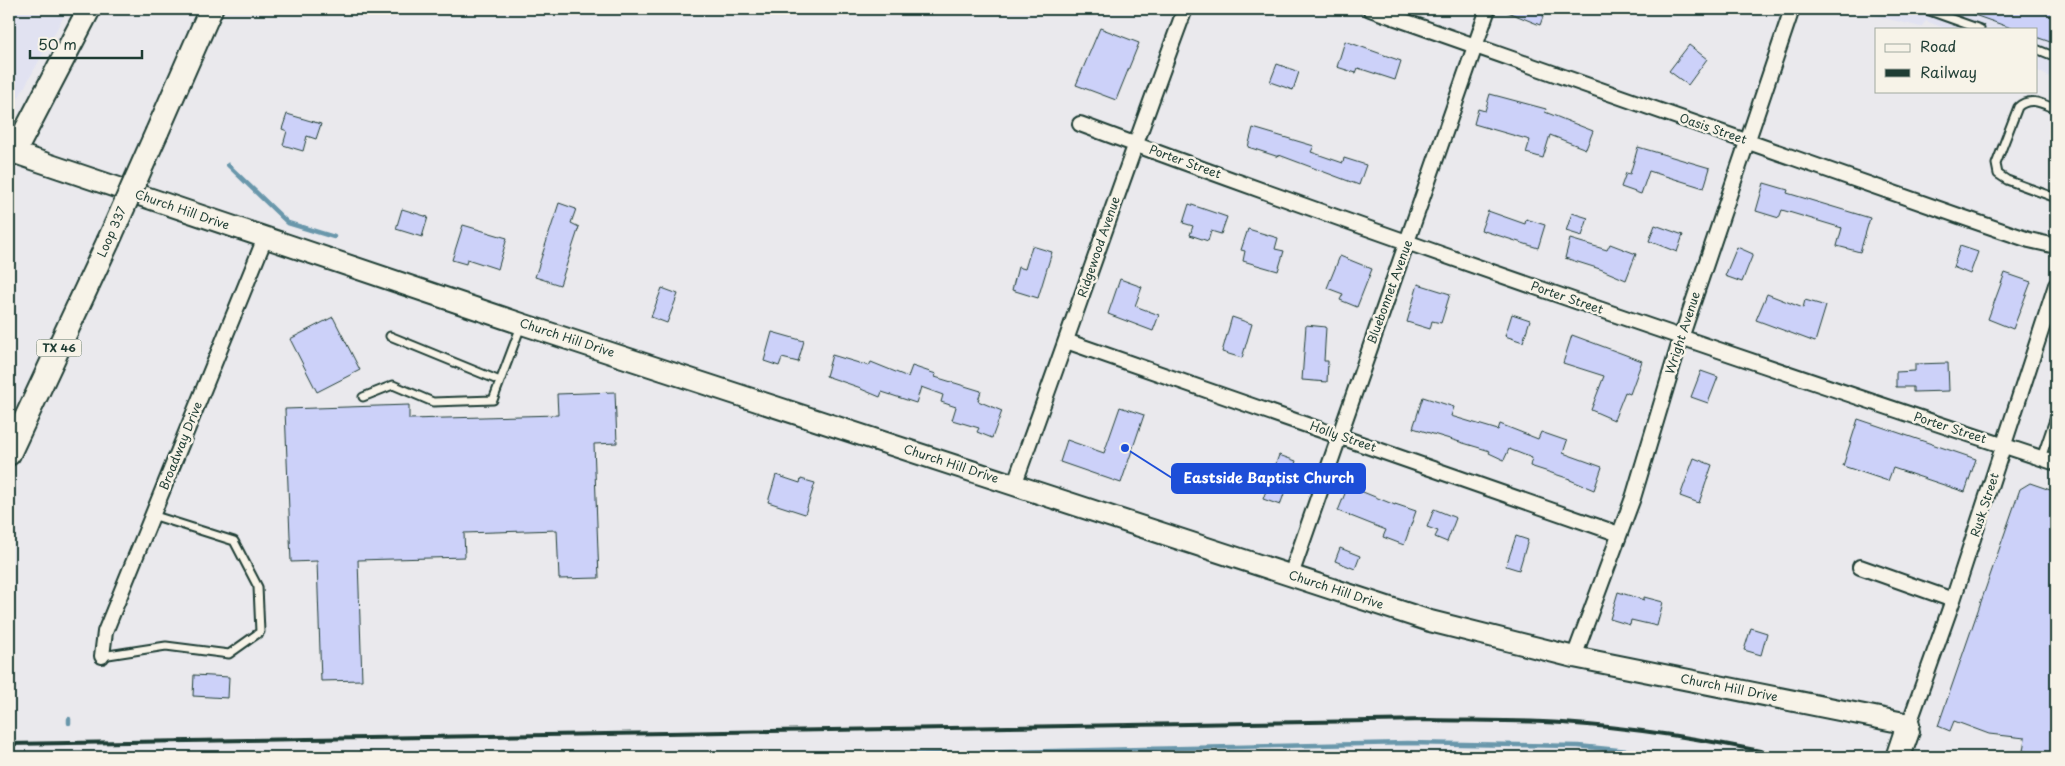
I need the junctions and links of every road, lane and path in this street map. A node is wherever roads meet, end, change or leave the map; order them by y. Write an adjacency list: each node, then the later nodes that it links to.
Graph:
1 (89, 9): 16 (main road)
2 (211, 9): 31 (main road, Loop 337 / TX 46, bridge)
3 (1185, 9): 15 (street, Ridgewood Avenue)
4 (1370, 9): 9 (street, Oasis Street)
5 (1488, 9): 9 (street, Bluebonnet Avenue)
6 (1792, 9): 14 (street, Wright Avenue)
7 (1924, 9): 8 (lane)
8 (1977, 28)
9 (1476, 46): 14 (street, Oasis Street); 19 (street, Bluebonnet Avenue)
10 (2038, 50): 11 (lane)
11 (2056, 57)
12 (2056, 109): 17 (lane)
13 (1080, 124): 15 (street, Porter Street)
14 (1747, 141): 20 (street, Oasis Street); 24 (street, Wright Avenue)
15 (1135, 144): 19 (street, Porter Street); 25 (street, Ridgewood Avenue)
16 (11, 152): 18 (street, Church Hill Drive)
17 (2056, 198)
18 (266, 238): 22 (street, Church Hill Drive); 35 (street, Broadway Drive)
19 (1408, 242): 24 (street, Porter Street); 29 (street, Bluebonnet Avenue)
20 (2056, 246)
21 (2056, 285): 30 (street, Rusk Street)
22 (522, 324): 26 (lane); 34 (street, Church Hill Drive)
23 (390, 336): 26 (lane)
24 (1681, 338): 30 (street, Porter Street); 36 (street, Wright Avenue)
25 (1066, 342): 29 (street, Holly Street); 34 (street, Ridgewood Avenue)
26 (500, 380): 27 (lane)
27 (363, 397)
28 (2056, 414): 32 (lane)
29 (1338, 436): 36 (street, Holly Street); 38 (street, Bluebonnet Avenue)
30 (2004, 446): 32 (street, Porter Street); 39 (street, Rusk Street)
31 (9, 454)
32 (2041, 458): 33 (street, Porter Street)
33 (2056, 463)
34 (1014, 485): 38 (street, Church Hill Drive)
35 (152, 515): 40 (street, Broadway Drive); 40 (lane)
36 (1619, 534): 41 (street, Wright Avenue)
37 (1860, 566): 39 (street)
38 (1291, 575): 41 (street, Church Hill Drive)
39 (1953, 600): 42 (street, Rusk Street)
40 (102, 656)
41 (1574, 657): 42 (street, Church Hill Drive)
42 (1909, 724): 43 (street, Rusk Street); 44 (street, Rusk Street)
43 (1893, 757)
44 (1903, 757)

